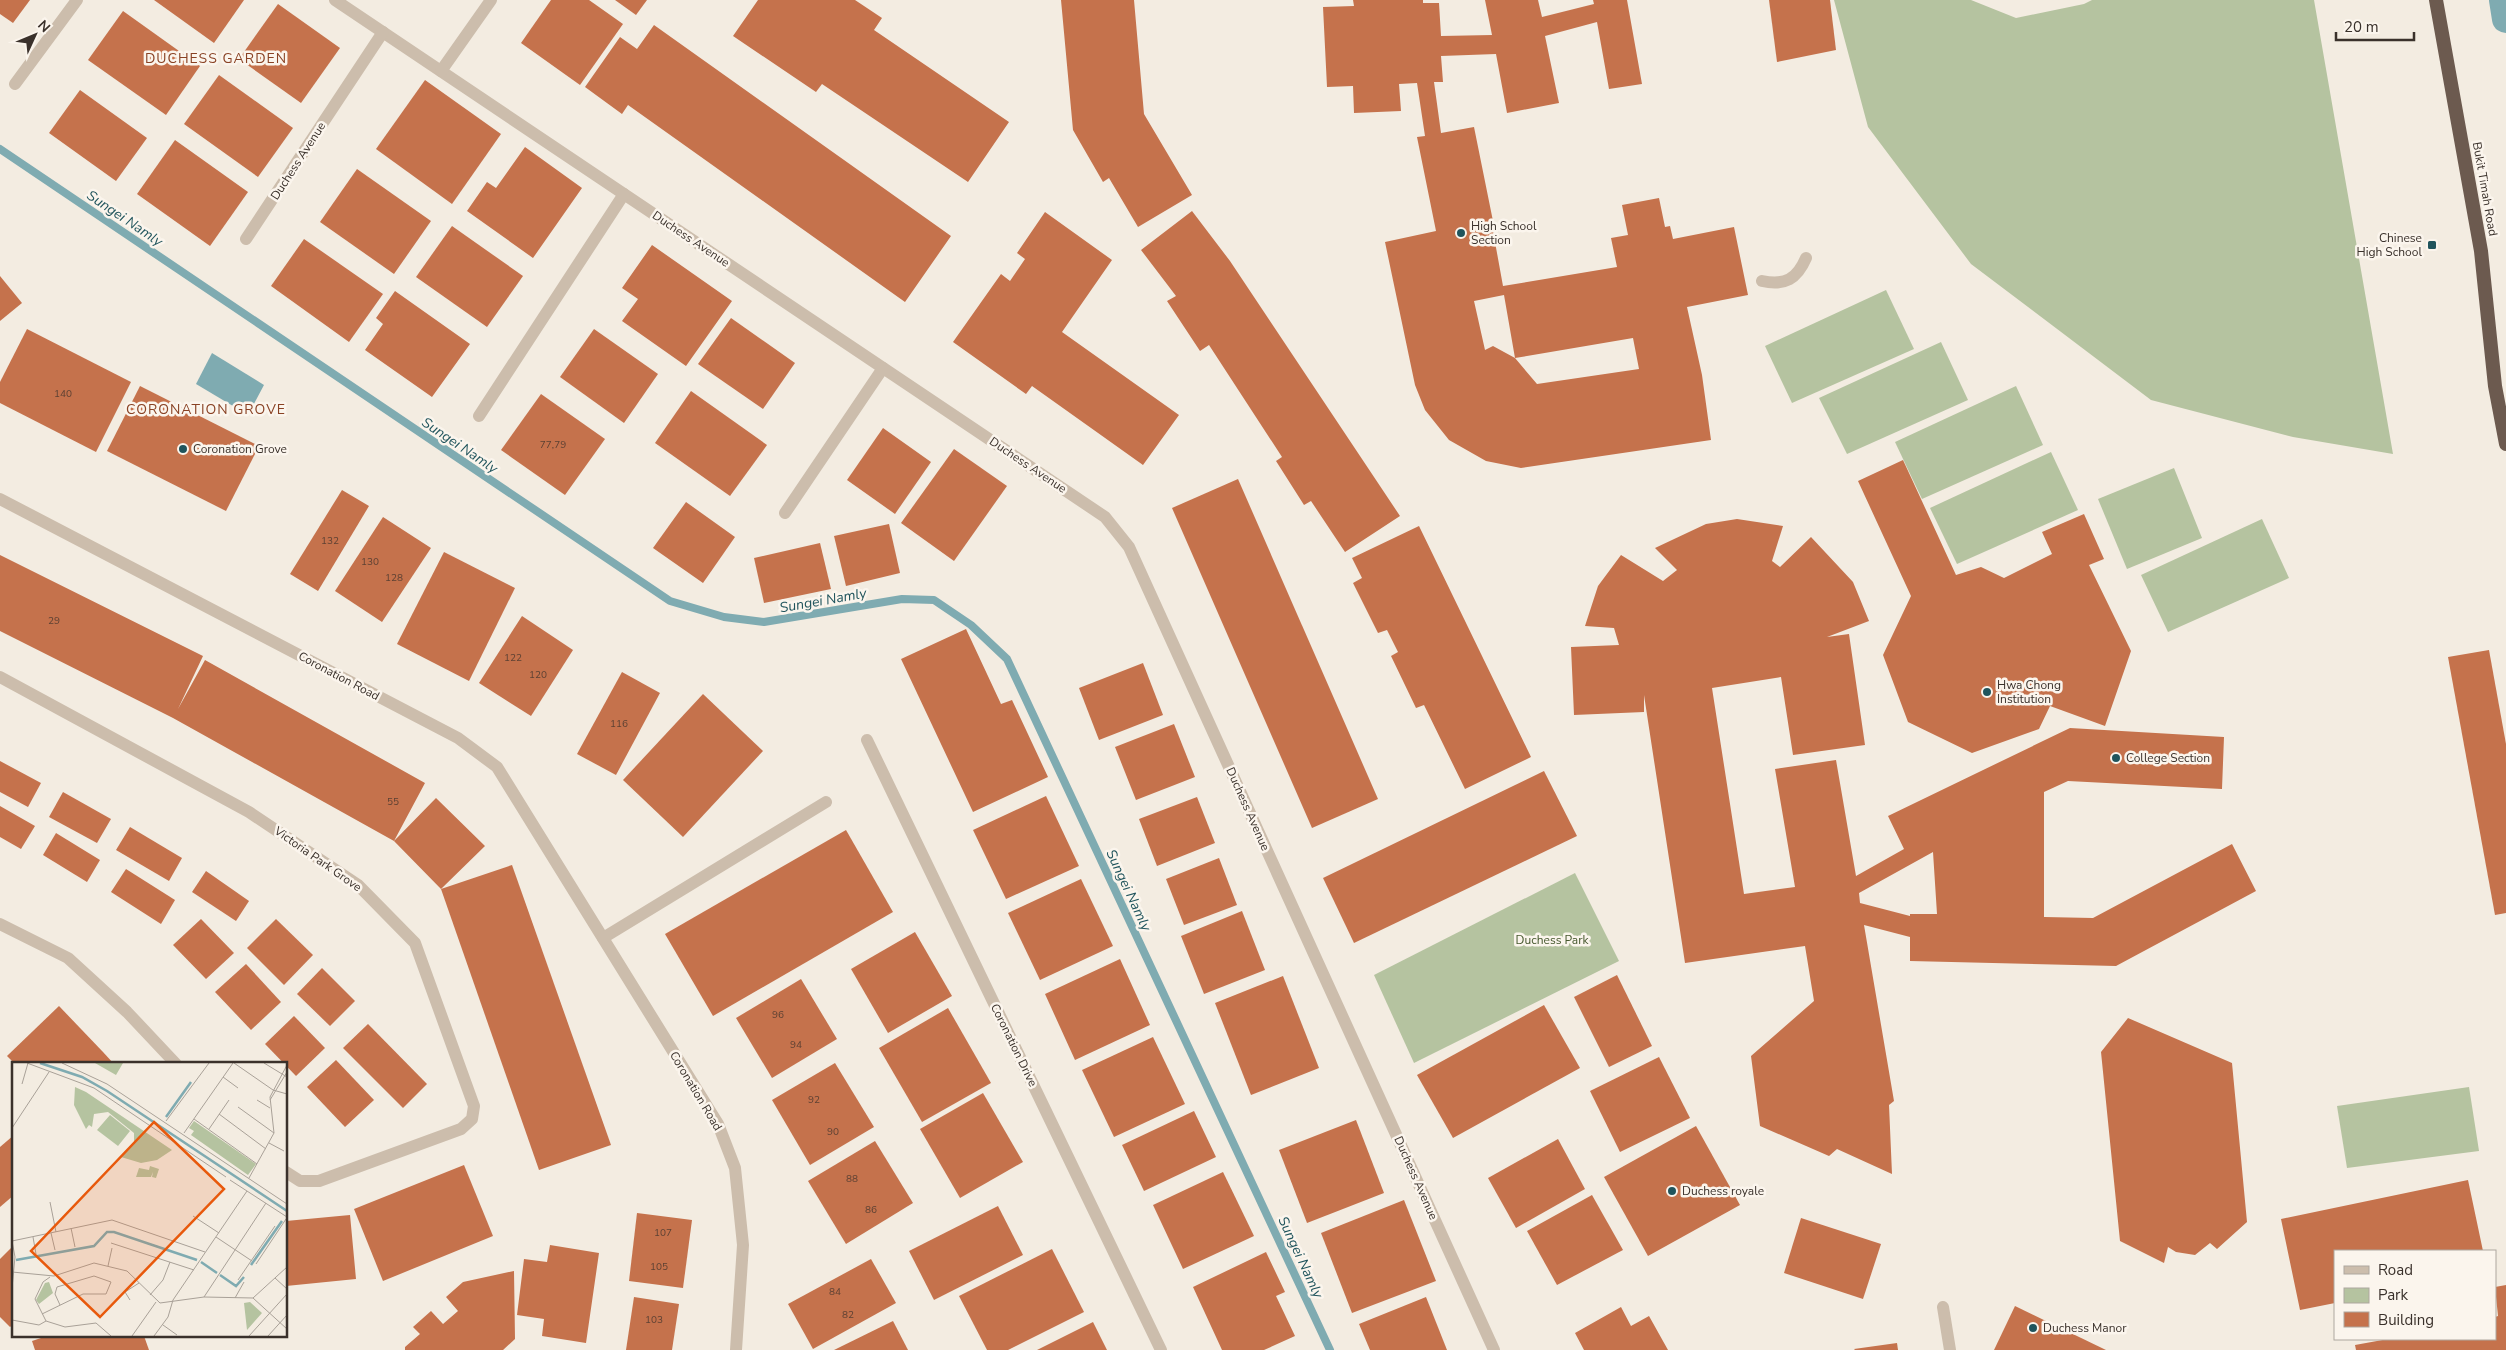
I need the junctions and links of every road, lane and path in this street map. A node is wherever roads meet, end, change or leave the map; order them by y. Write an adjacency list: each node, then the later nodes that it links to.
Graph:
1 (77, 0): 7 (street)
2 (335, 0): 5 (street, Duchess Avenue)
3 (491, 0): 6 (street)
4 (2436, 0): 14 (highway, Bukit Timah Road)
5 (383, 32): 6 (street, Duchess Avenue); 9 (street, Duchess Avenue)
6 (441, 71): 8 (street, Duchess Avenue)
7 (15, 84)
8 (624, 194): 12 (street, Duchess Avenue); 13 (street)
9 (246, 239)
10 (1806, 258): 11 (street)
11 (1762, 281)
12 (883, 368): 16 (street); 27 (street, Duchess Avenue)
13 (479, 416)
14 (2506, 444)
15 (0, 499): 21 (street, Coronation Road)
16 (785, 513)
17 (0, 677): 23 (street, Victoria Park Grove)
18 (867, 740): 26 (street, Coronation Drive)
19 (826, 802): 21 (street)
20 (0, 924): 22 (street)
21 (603, 938): 25 (street, Coronation Road)
22 (174, 1062)
23 (288, 1173)
24 (1943, 1307): 28 (street)
25 (736, 1350)
26 (1161, 1350)
27 (1494, 1350)
28 (1950, 1350)

